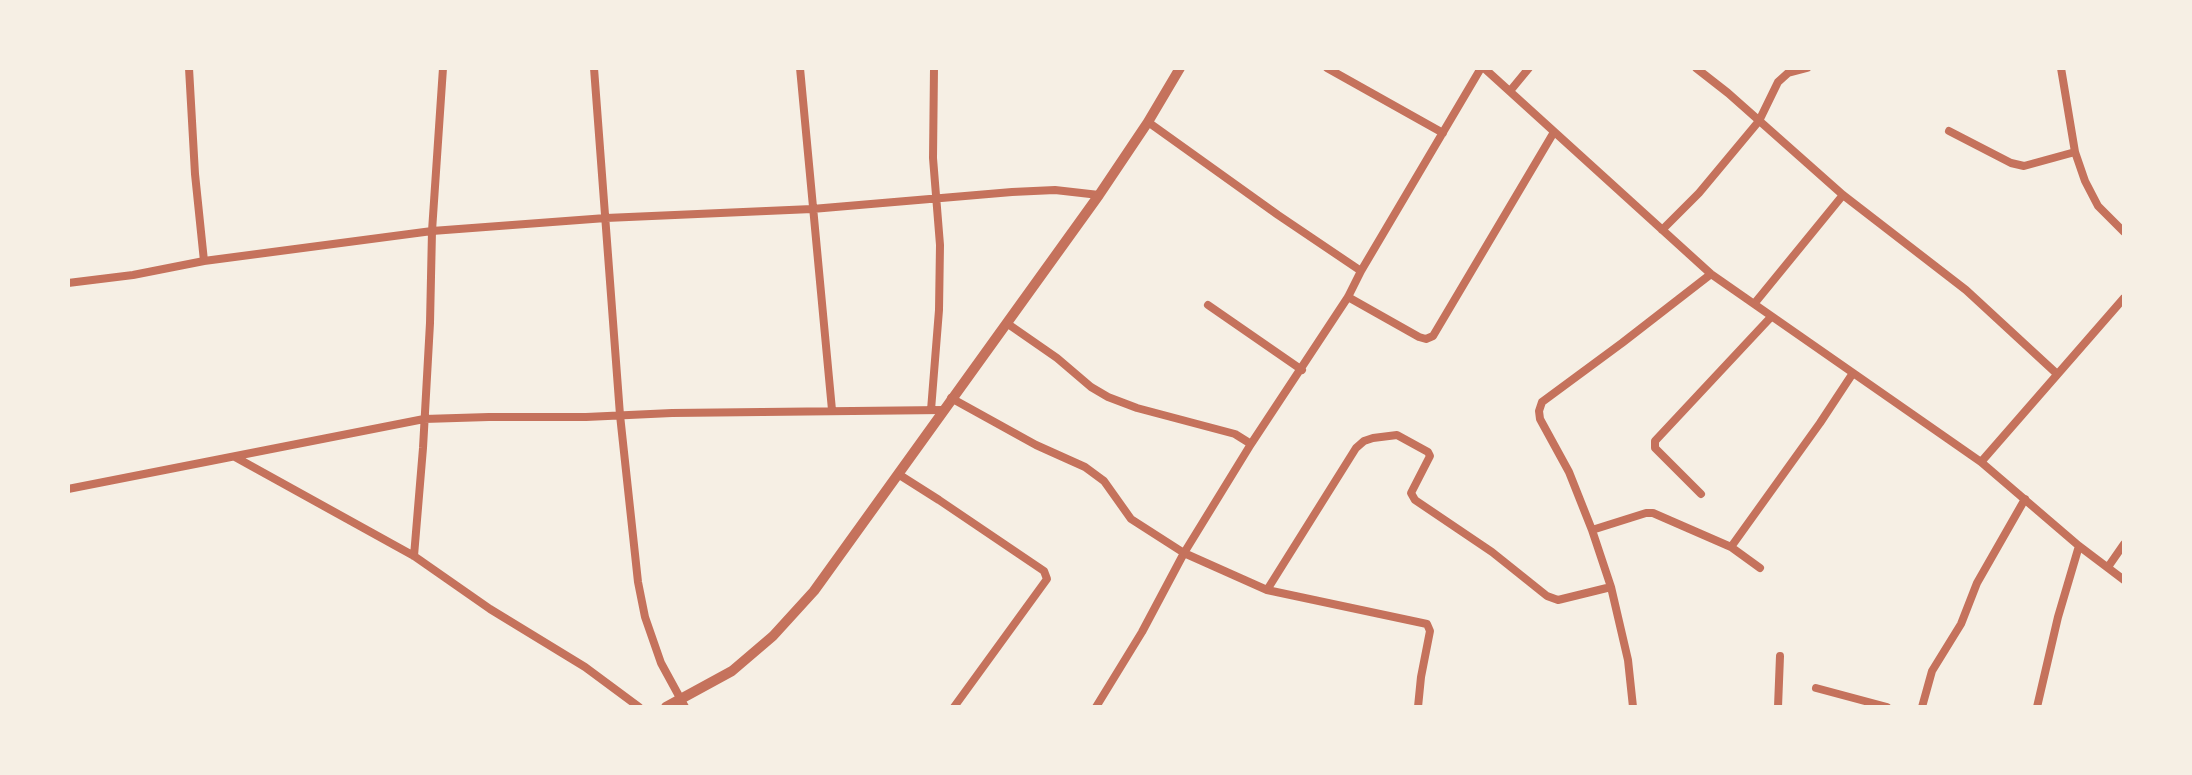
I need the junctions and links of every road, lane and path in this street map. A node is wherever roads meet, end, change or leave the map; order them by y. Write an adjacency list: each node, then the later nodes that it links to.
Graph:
1 (189, 68): 28 (street)
2 (443, 68): 26 (street)
3 (594, 68): 24 (street)
4 (800, 68): 23 (street)
5 (934, 68): 22 (street)
6 (1180, 68): 15 (street)
7 (1327, 68): 18 (street)
8 (1483, 68): 13 (street); 18 (street)
9 (1529, 68): 13 (street)
10 (1696, 68): 14 (street)
11 (1807, 68): 14 (street)
12 (2061, 68): 19 (street)
13 (1510, 91): 17 (street)
14 (1759, 121): 21 (street); 25 (street)
15 (1148, 122): 20 (street); 29 (street)
16 (1949, 131): 19 (street)
17 (1554, 132): 25 (street); 32 (street)
18 (1443, 133): 29 (street)
19 (2075, 152): 27 (street)
20 (1099, 195): 22 (street); 39 (street)
21 (1843, 195): 34 (street); 42 (street)
22 (935, 198): 23 (street); 45 (street)
23 (812, 209): 24 (street); 44 (street)
24 (606, 218): 26 (street); 46 (street)
25 (1662, 230): 30 (street)
26 (432, 231): 28 (street); 47 (street)
27 (2124, 232)
28 (204, 261): 31 (street)
29 (1361, 271): 32 (street)
30 (1711, 274): 34 (street); 55 (street)
31 (68, 283)
32 (1348, 297): 40 (street)
33 (2124, 298): 36 (street)
34 (1754, 304): 38 (street)
35 (1208, 305): 40 (street)
36 (2115, 309): 37 (street); 42 (street)
37 (2124, 314)
38 (1771, 317): 41 (street); 53 (street)
39 (1008, 324): 43 (street); 48 (street)
40 (1302, 370): 48 (street)
41 (1853, 373): 50 (street); 58 (street)
42 (2056, 373): 50 (street)
43 (951, 398): 45 (street); 59 (street)
44 (832, 410): 45 (street); 46 (street)
45 (937, 410): 51 (street)
46 (620, 415): 47 (street); 68 (street)
47 (424, 419): 49 (street); 60 (street)
48 (1251, 444): 59 (street)
49 (235, 456): 52 (street); 60 (street)
50 (1981, 462): 54 (street)
51 (898, 474): 68 (street); 71 (street)
52 (68, 489)
53 (1701, 494)
54 (2025, 499): 57 (street); 77 (street)
55 (1592, 530): 58 (street); 64 (street)
56 (2124, 544): 61 (street)
57 (2079, 546): 61 (street); 78 (street)
58 (1731, 547): 62 (street)
59 (1184, 553): 65 (street); 72 (street)
60 (414, 556): 69 (street)
61 (2108, 567): 63 (street)
62 (1760, 568)
63 (2124, 580)
64 (1611, 587): 65 (street); 74 (street)
65 (1267, 590): 73 (street)
66 (1780, 656): 75 (street)
67 (1816, 688): 76 (street)
68 (682, 703): 70 (street)
69 (639, 707)
70 (666, 707)
71 (954, 707)
72 (1096, 707)
73 (1418, 707)
74 (1633, 707)
75 (1778, 707)
76 (1887, 707)
77 (1922, 707)
78 (2037, 707)

